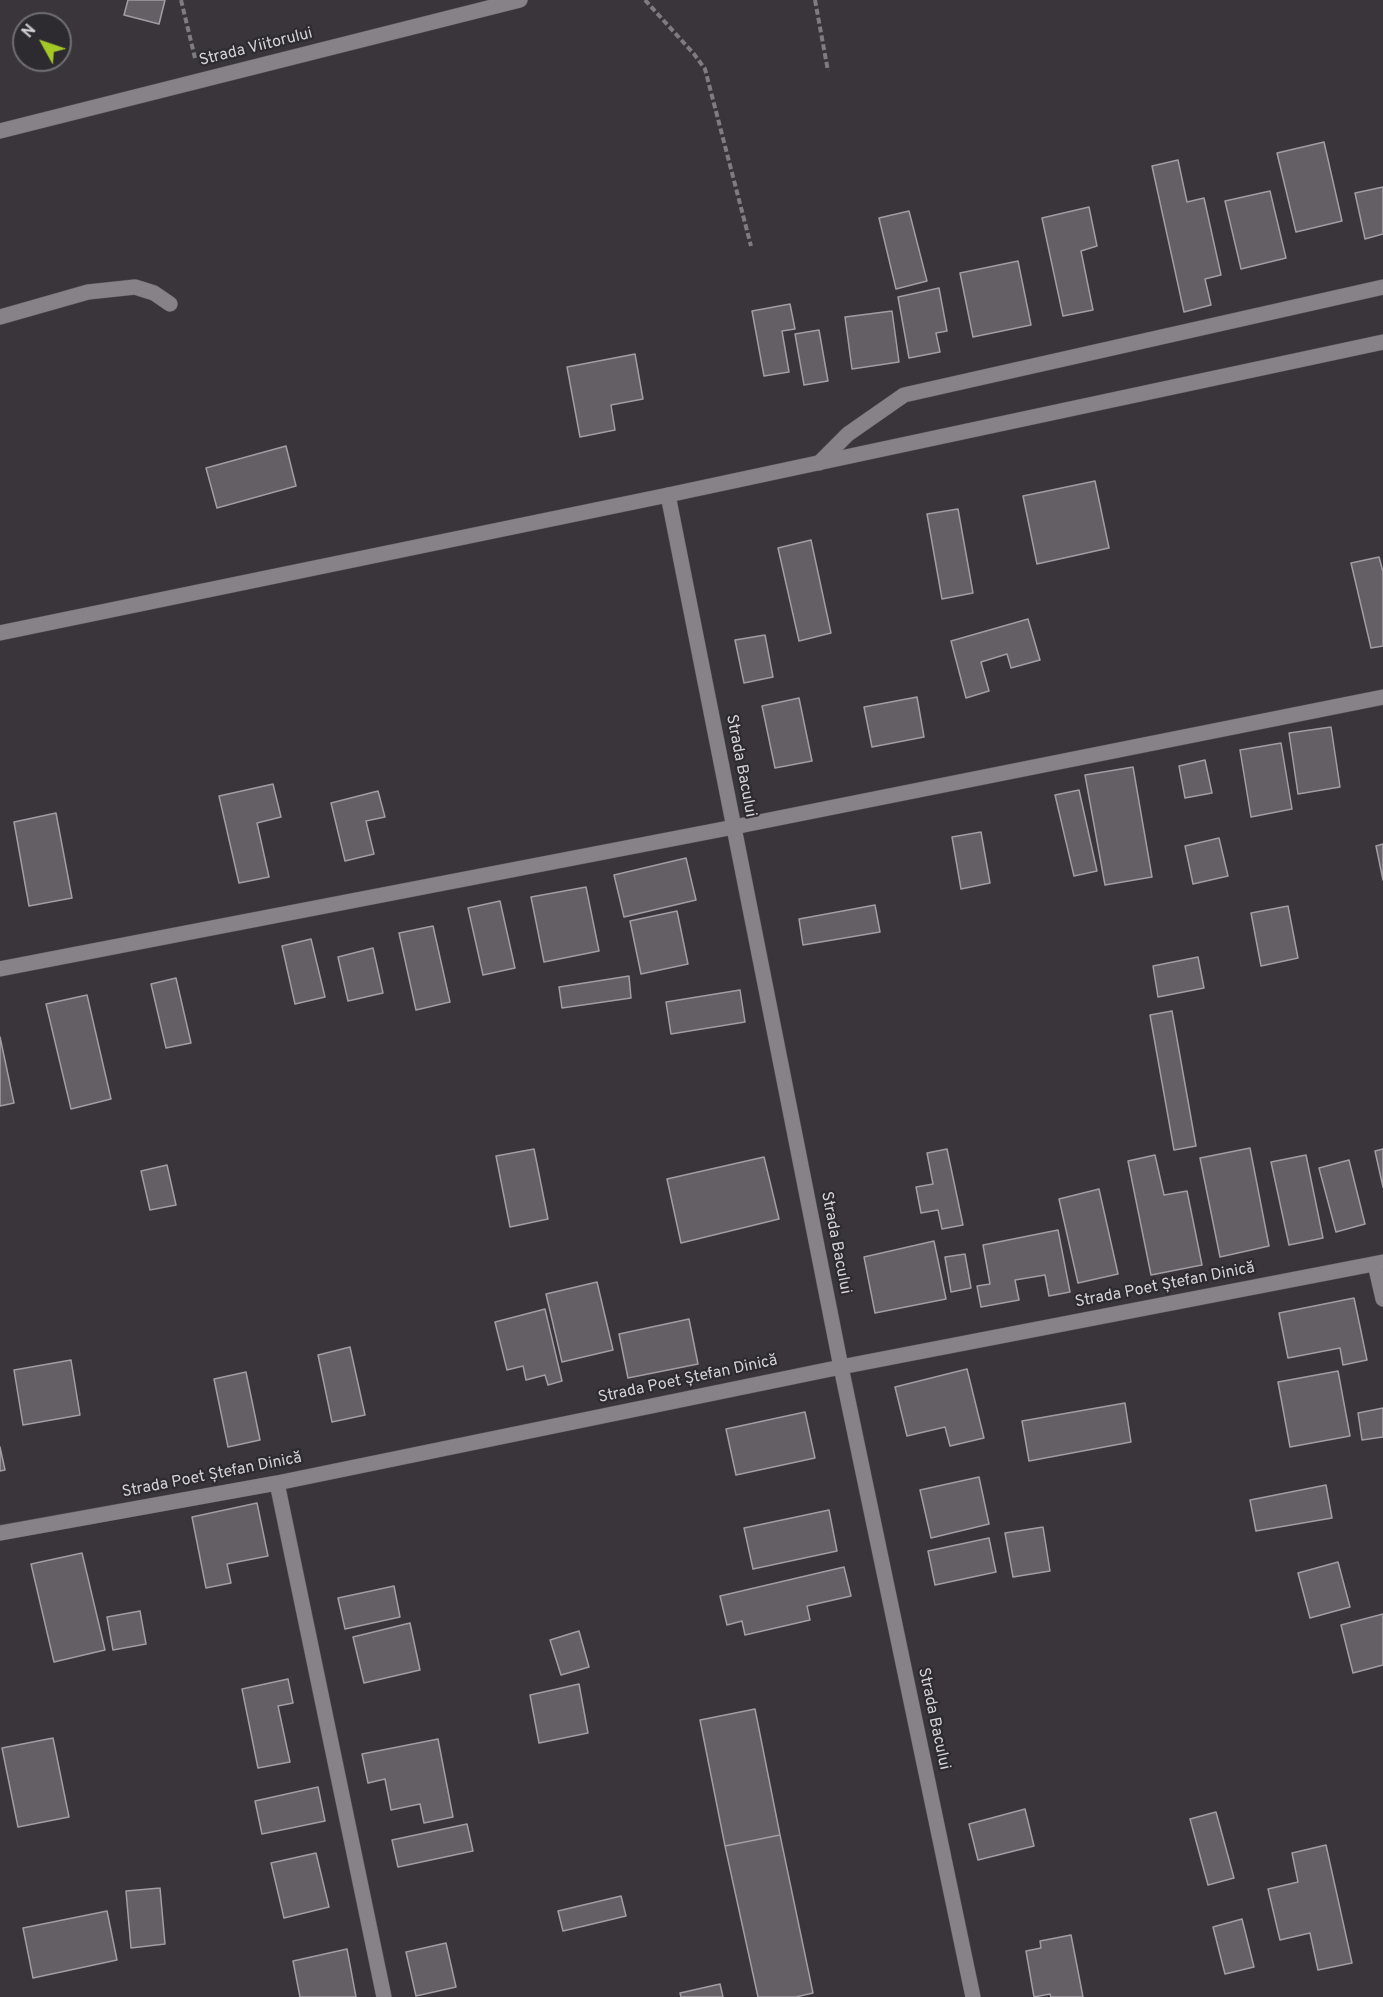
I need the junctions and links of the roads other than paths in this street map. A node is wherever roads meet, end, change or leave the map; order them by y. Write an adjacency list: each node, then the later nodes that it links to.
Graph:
1 (520, 0): 2 (street, Strada Viitorului)
2 (0, 131)
3 (1383, 286): 7 (street)
4 (170, 304): 5 (street)
5 (0, 317)
6 (1383, 342): 7 (street)
7 (819, 463): 8 (street)
8 (668, 495): 9 (street); 11 (street, Strada Bacului)
9 (0, 633)
10 (1383, 697): 11 (street)
11 (734, 827): 12 (street); 15 (street, Strada Bacului)
12 (0, 969)
13 (1379, 1263): 14 (street); 15 (street, Strada Poet Ștefan Dinică)
14 (1383, 1299)
15 (841, 1367): 16 (street, Strada Poet Ștefan Dinică); 19 (street, Strada Bacului)
16 (277, 1483): 17 (street, Strada Poet Ștefan Dinică); 18 (street)
17 (0, 1533)
18 (384, 1997)
19 (973, 1997)

